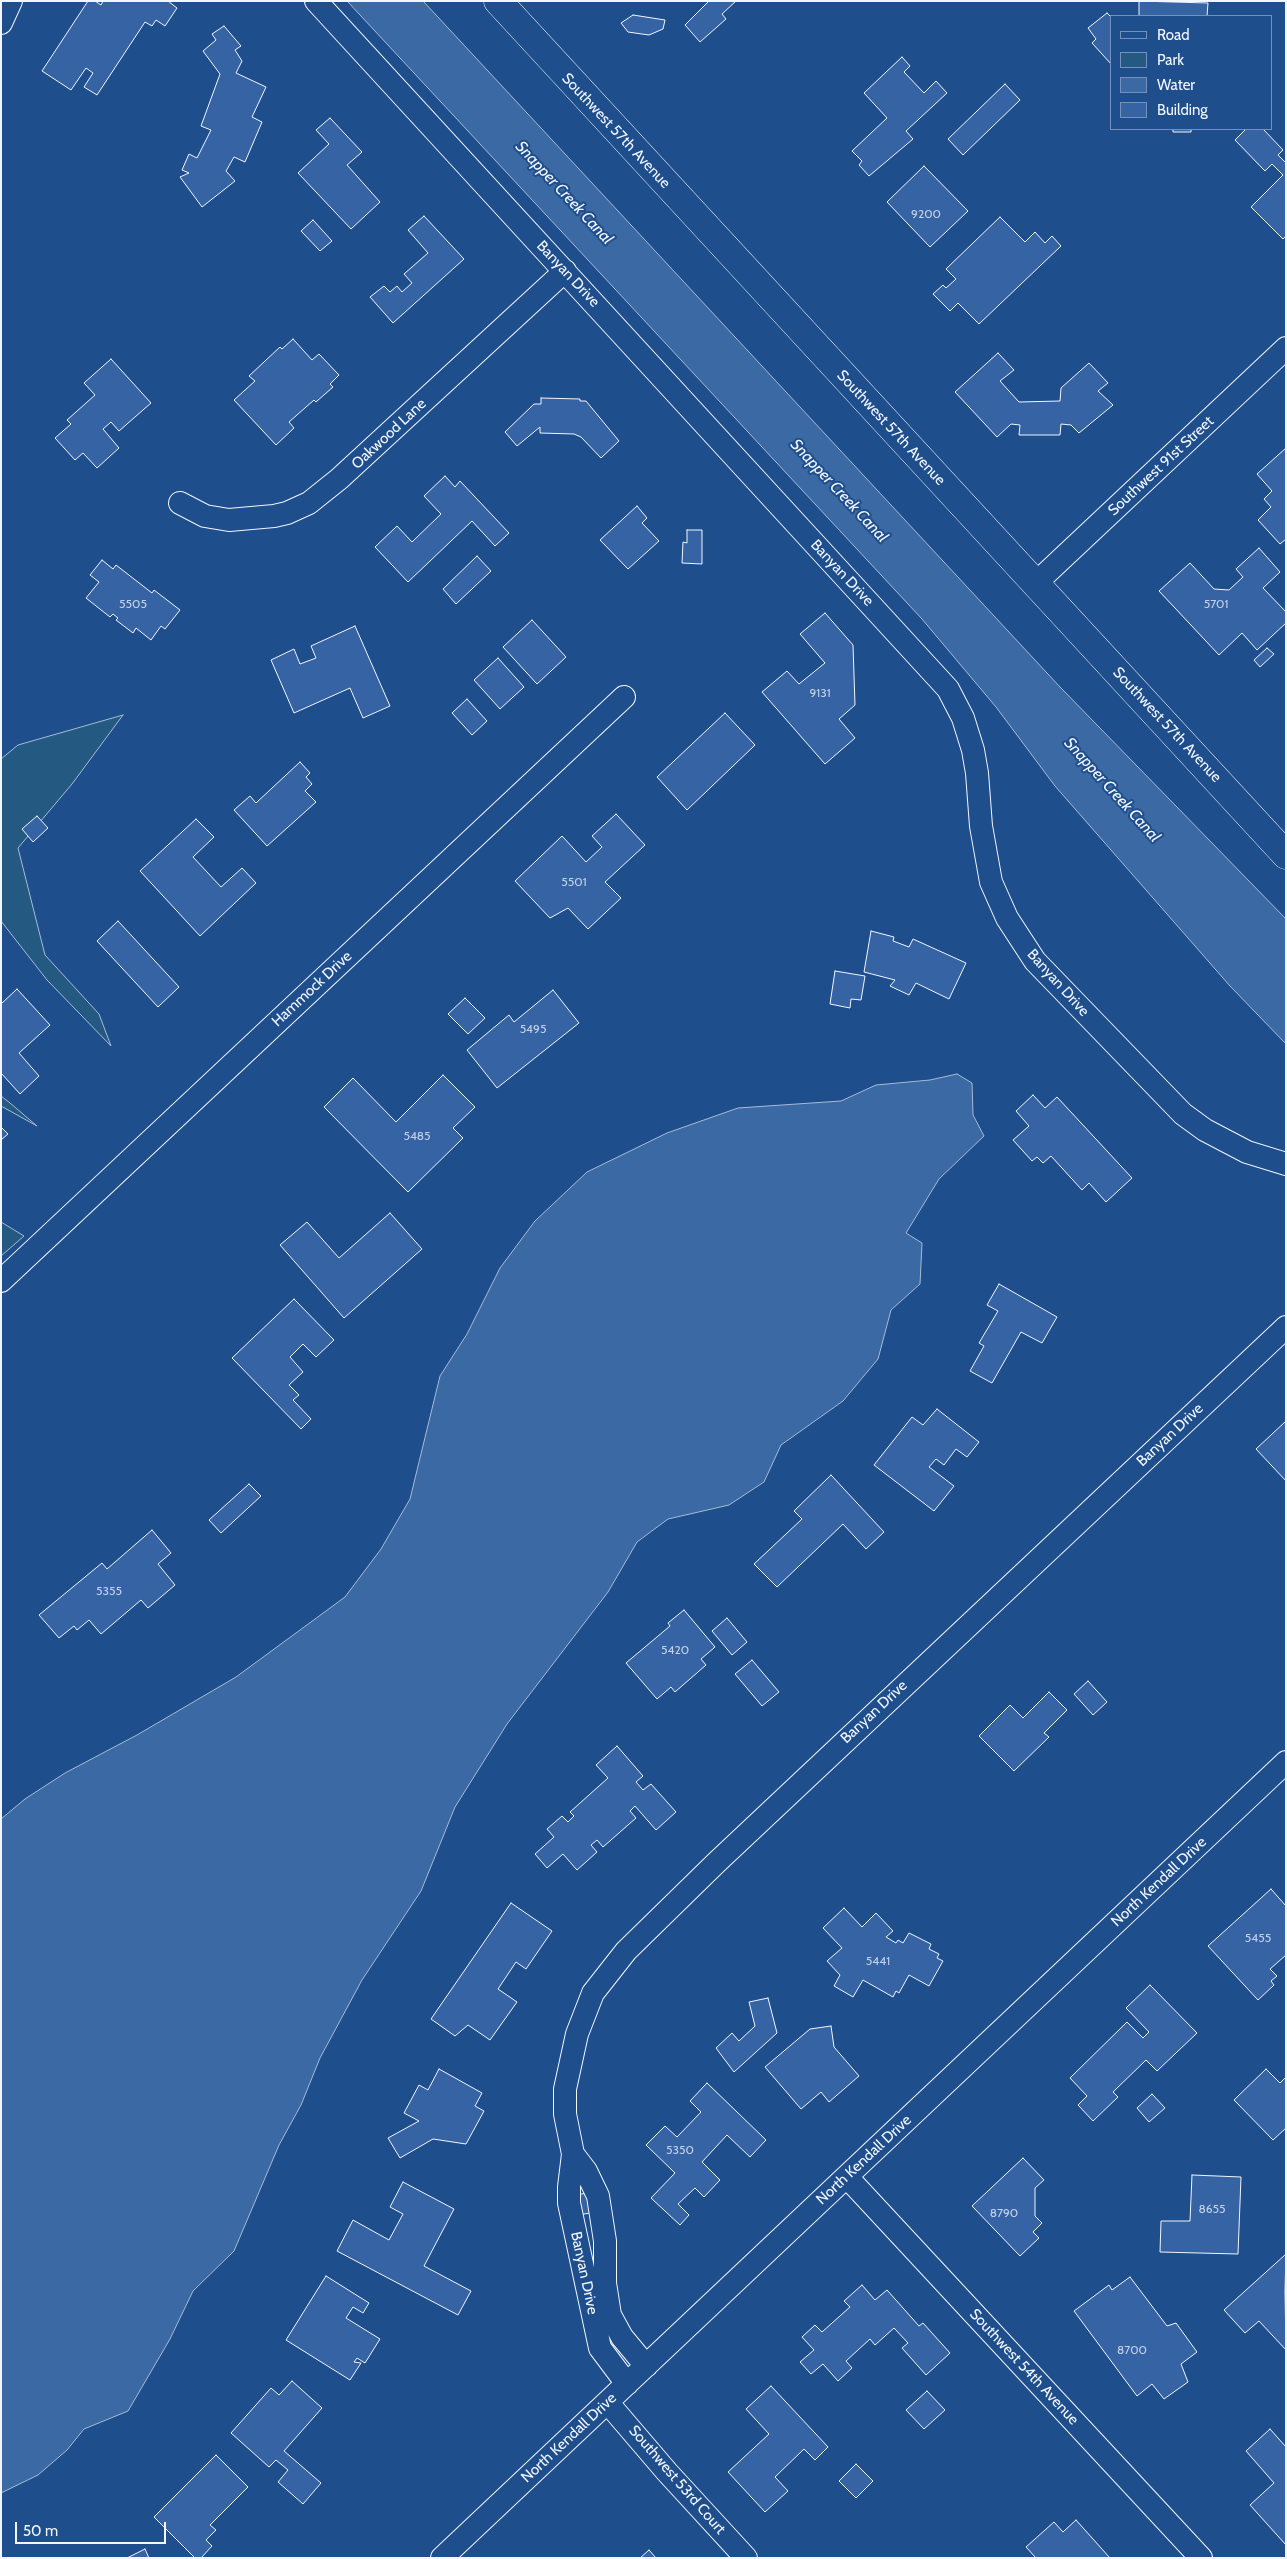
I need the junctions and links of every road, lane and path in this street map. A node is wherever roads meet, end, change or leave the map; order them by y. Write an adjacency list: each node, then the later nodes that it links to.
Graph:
1 (11, 1): 4 (street)
2 (316, 1): 5 (street, Banyan Drive)
3 (498, 1): 8 (main road, Southwest 57th Avenue)
4 (1, 23)
5 (565, 271): 7 (street, Oakwood Lane); 11 (street, Banyan Drive)
6 (1286, 348): 8 (street, Southwest 91st Street)
7 (180, 503)
8 (1036, 583): 10 (main road, Southwest 57th Avenue)
9 (624, 697): 12 (street, Hammock Drive)
10 (1286, 854)
11 (1286, 1164)
12 (1, 1281)
13 (1286, 1327): 15 (street, Banyan Drive)
14 (1286, 1762): 16 (street, North Kendall Drive)
15 (573, 2154): 17 (street, Banyan Drive); 18 (street, Banyan Drive)
16 (848, 2177): 17 (street, North Kendall Drive); 22 (street, Southwest 54th Avenue)
17 (646, 2366): 18 (street, North Kendall Drive)
18 (627, 2384): 19 (street, North Kendall Drive)
19 (608, 2402): 20 (street, North Kendall Drive); 21 (street, Southwest 53rd Court)
20 (442, 2558)
21 (746, 2558)
22 (1201, 2558)

